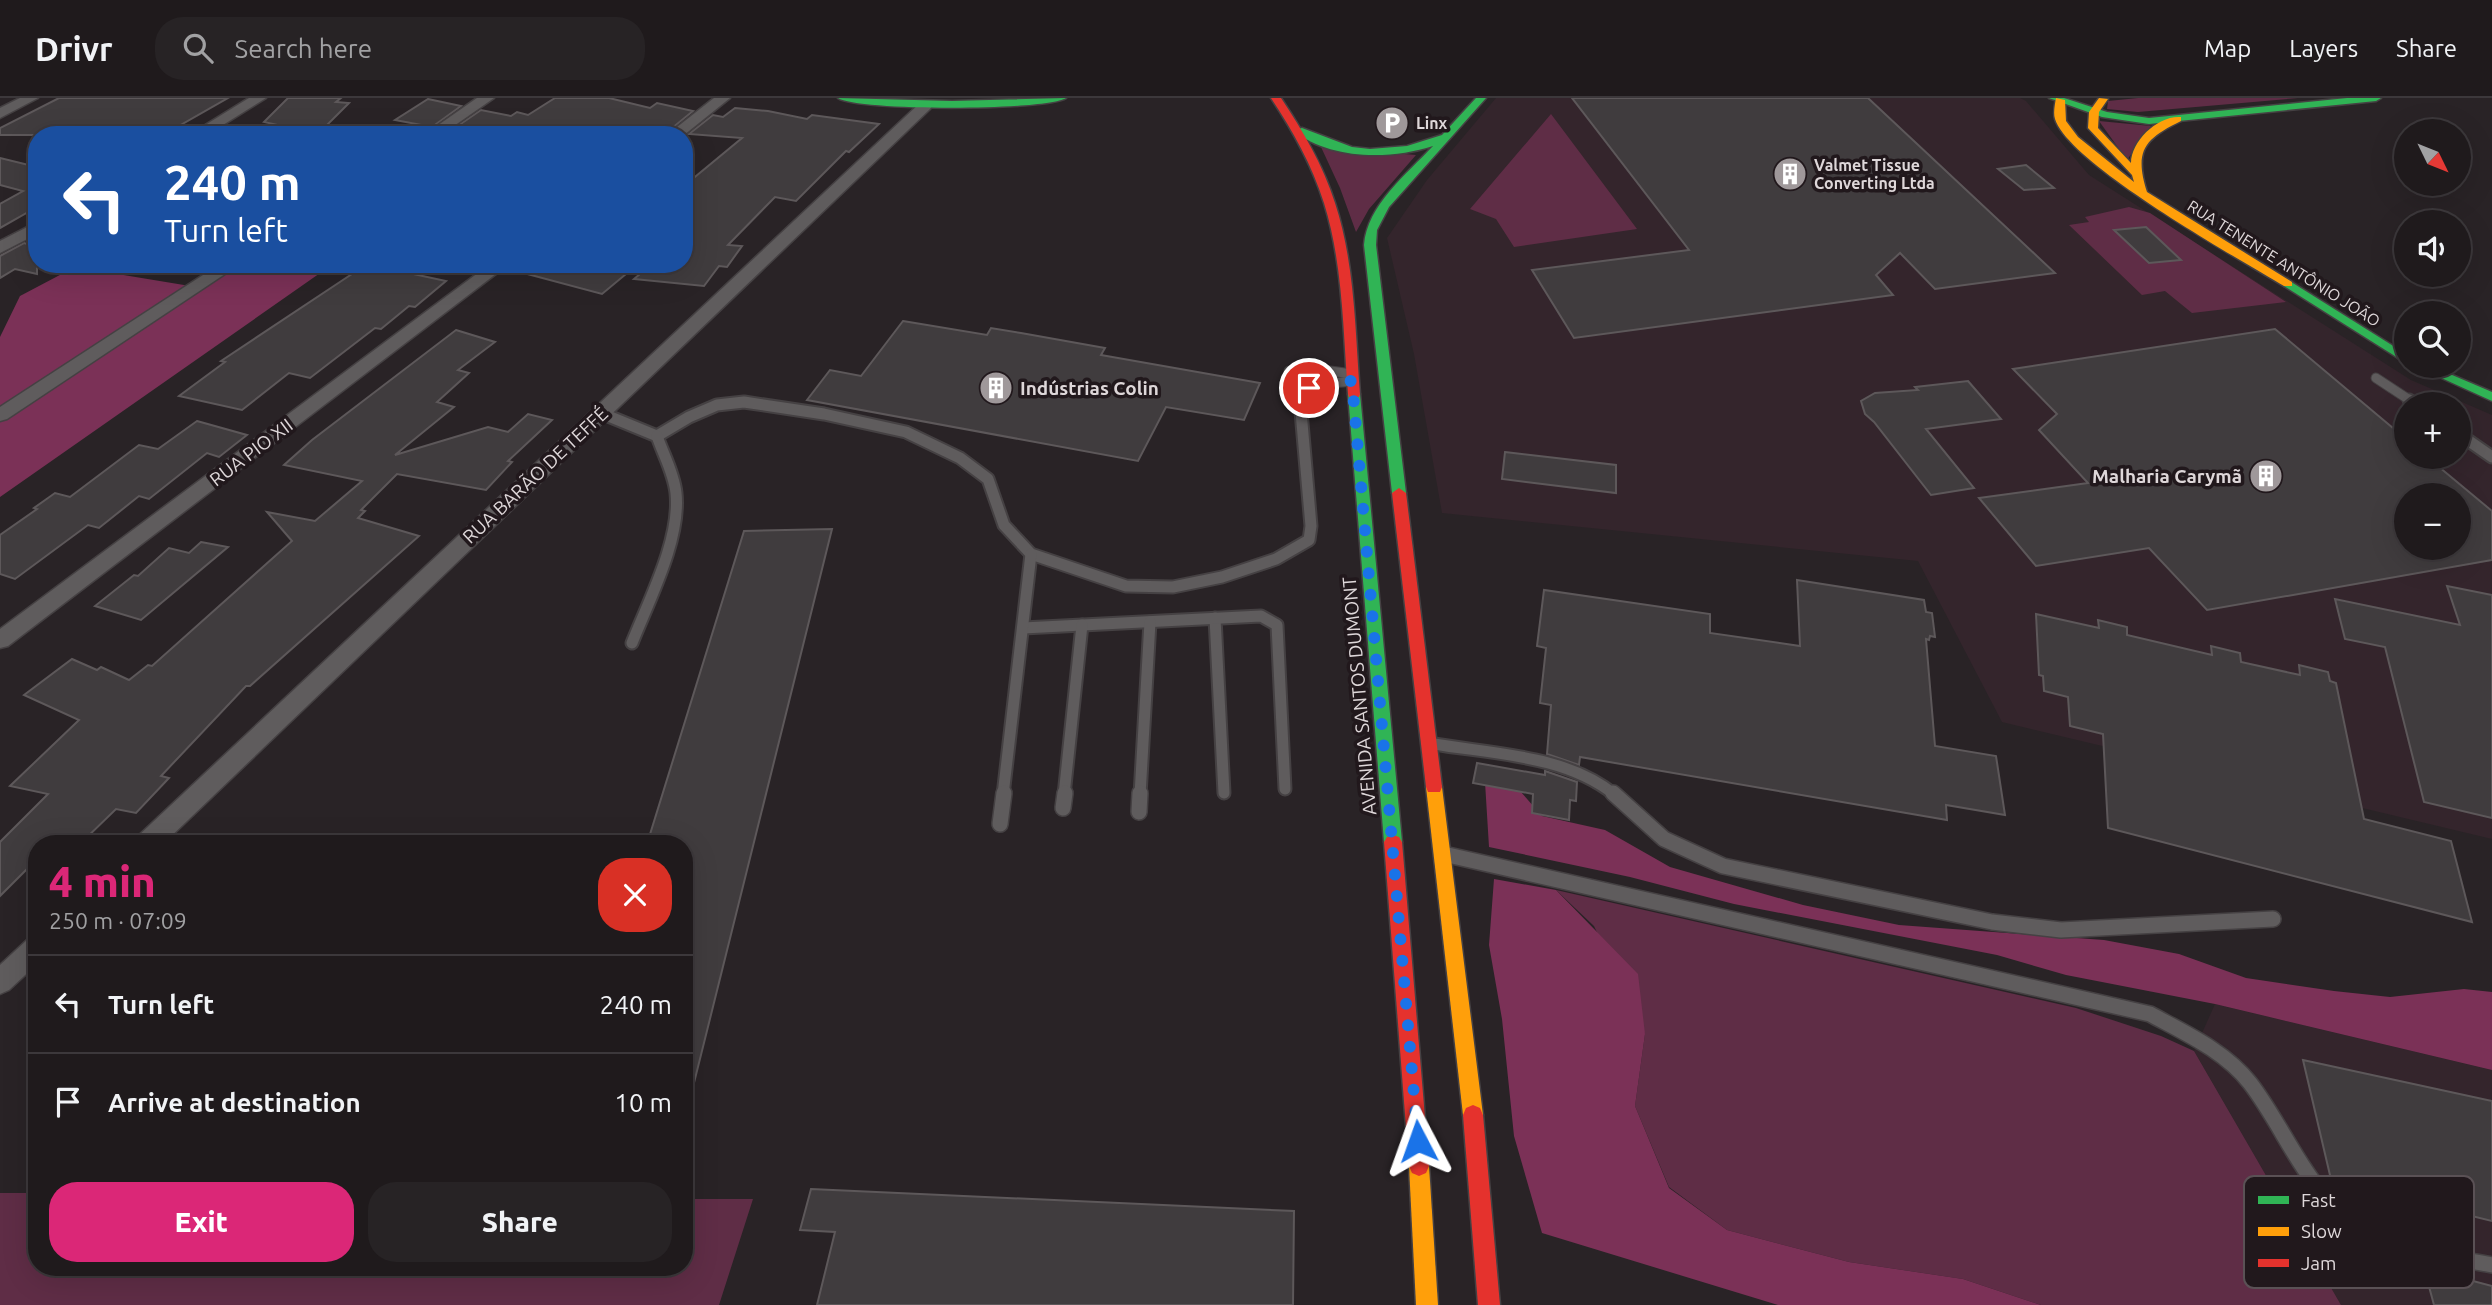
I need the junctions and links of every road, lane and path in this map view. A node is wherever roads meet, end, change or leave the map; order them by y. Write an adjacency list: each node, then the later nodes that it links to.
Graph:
1 (31, 98): 17 (street)
2 (259, 98): 20 (street)
3 (488, 98): 21 (street)
4 (723, 98): 22 (street)
5 (843, 98): 12 (main road)
6 (1061, 98): 15 (main road)
7 (1266, 98): 25 (main road)
8 (1276, 98): 23 (main road, AVENIDA SANTOS DUMONT)
9 (1481, 98): 24 (main road)
10 (2105, 98): 13 (main road); 16 (main road)
11 (2376, 98): 19 (main road)
12 (864, 99): 15 (main road)
13 (2058, 99): 16 (main road); 18 (main road)
14 (2037, 102): 18 (main road, RUA TENENTE ANTÔNIO JOÃO)
15 (925, 106): 39 (street, RUA BARÃO DE TEFFÉ)
16 (2093, 111): 19 (main road); 26 (main road)
17 (0, 114)
18 (2060, 119): 27 (main road, RUA TENENTE ANTÔNIO JOÃO)
19 (2178, 119): 26 (main road)
20 (211, 126)
21 (445, 126)
22 (686, 126)
23 (1298, 130): 24 (main road); 25 (main road, AVENIDA SANTOS DUMONT)
24 (1445, 138): 51 (main road)
25 (1319, 170): 34 (main road, AVENIDA SANTOS DUMONT)
26 (2133, 172): 27 (main road)
27 (2143, 195): 32 (main road, RUA TENENTE ANTÔNIO JOÃO)
28 (28, 232): 29 (street)
29 (0, 248)
30 (218, 273): 40 (street)
31 (489, 273): 49 (street, RUA PIO XII)
32 (2394, 352)
33 (1289, 371): 34 (lane)
34 (1352, 377): 44 (lane); 65 (main road, AVENIDA SANTOS DUMONT)
35 (2376, 378): 37 (lane)
36 (2448, 378): 38 (main road)
37 (2397, 392)
38 (2492, 397)
39 (601, 413): 41 (lane); 57 (street, RUA BARÃO DE TEFFÉ)
40 (0, 415)
41 (657, 436): 44 (lane); 50 (lane)
42 (2471, 442): 43 (lane)
43 (2492, 457)
44 (1031, 554): 48 (lane)
45 (1215, 618): 46 (lane); 52 (lane); 53 (lane)
46 (1150, 622): 47 (lane); 55 (lane)
47 (1082, 625): 48 (lane); 54 (lane)
48 (1023, 628): 56 (lane)
49 (0, 640)
50 (632, 643)
51 (1430, 744): 58 (main road); 59 (lane)
52 (1285, 789)
53 (1224, 793)
54 (1063, 808)
55 (1139, 813)
56 (1000, 824)
57 (156, 835)
58 (1444, 854): 62 (lane); 66 (main road)
59 (2273, 919)
60 (28, 956): 61 (street)
61 (0, 982)
62 (2311, 1176)
63 (2474, 1261): 64 (lane)
64 (2492, 1265)
65 (1427, 1305)
66 (1489, 1305)

